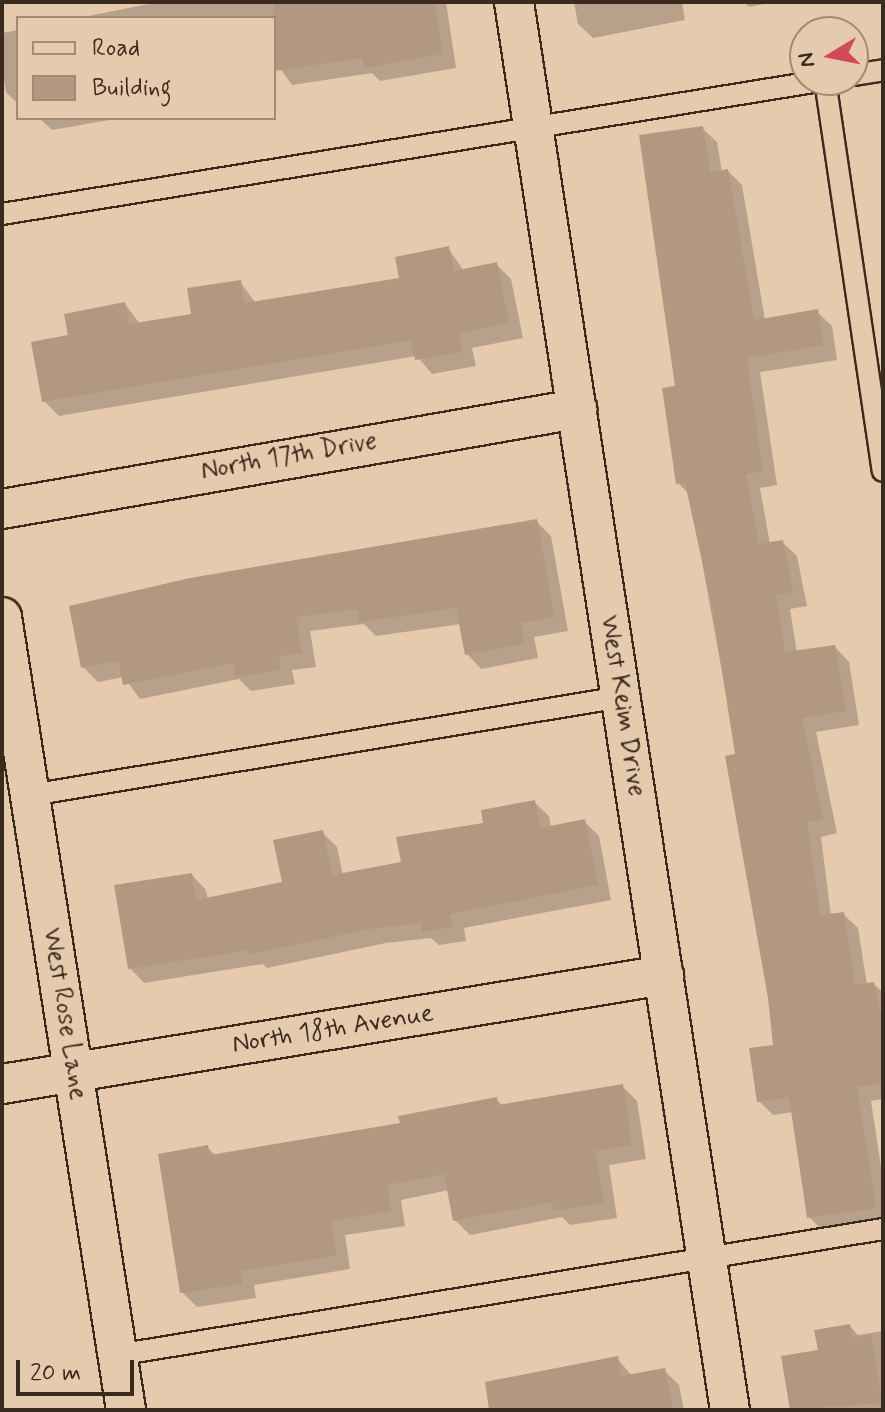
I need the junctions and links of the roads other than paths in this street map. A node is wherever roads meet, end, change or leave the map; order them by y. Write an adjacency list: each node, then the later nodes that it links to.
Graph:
1 (514, 2): 4 (street, West Keim Drive)
2 (789, 86): 4 (lane)
3 (828, 96): 7 (lane)
4 (533, 127): 5 (lane); 6 (street, West Keim Drive)
5 (2, 214)
6 (577, 409): 8 (street, North 17th Drive); 10 (street, West Keim Drive)
7 (883, 471)
8 (2, 509)
9 (2, 617): 11 (street, West Rose Lane)
10 (621, 697): 11 (lane); 12 (street, West Keim Drive)
11 (31, 795): 13 (street, West Rose Lane)
12 (664, 975): 13 (street, North 18th Avenue); 16 (street, West Keim Drive)
13 (74, 1073): 14 (street, North 18th Avenue); 17 (street, West Rose Lane)
14 (2, 1084)
15 (883, 1229): 16 (lane)
16 (707, 1258): 17 (lane); 19 (street, West Keim Drive)
17 (117, 1355): 18 (street, West Rose Lane)
18 (126, 1410)
19 (730, 1410)

